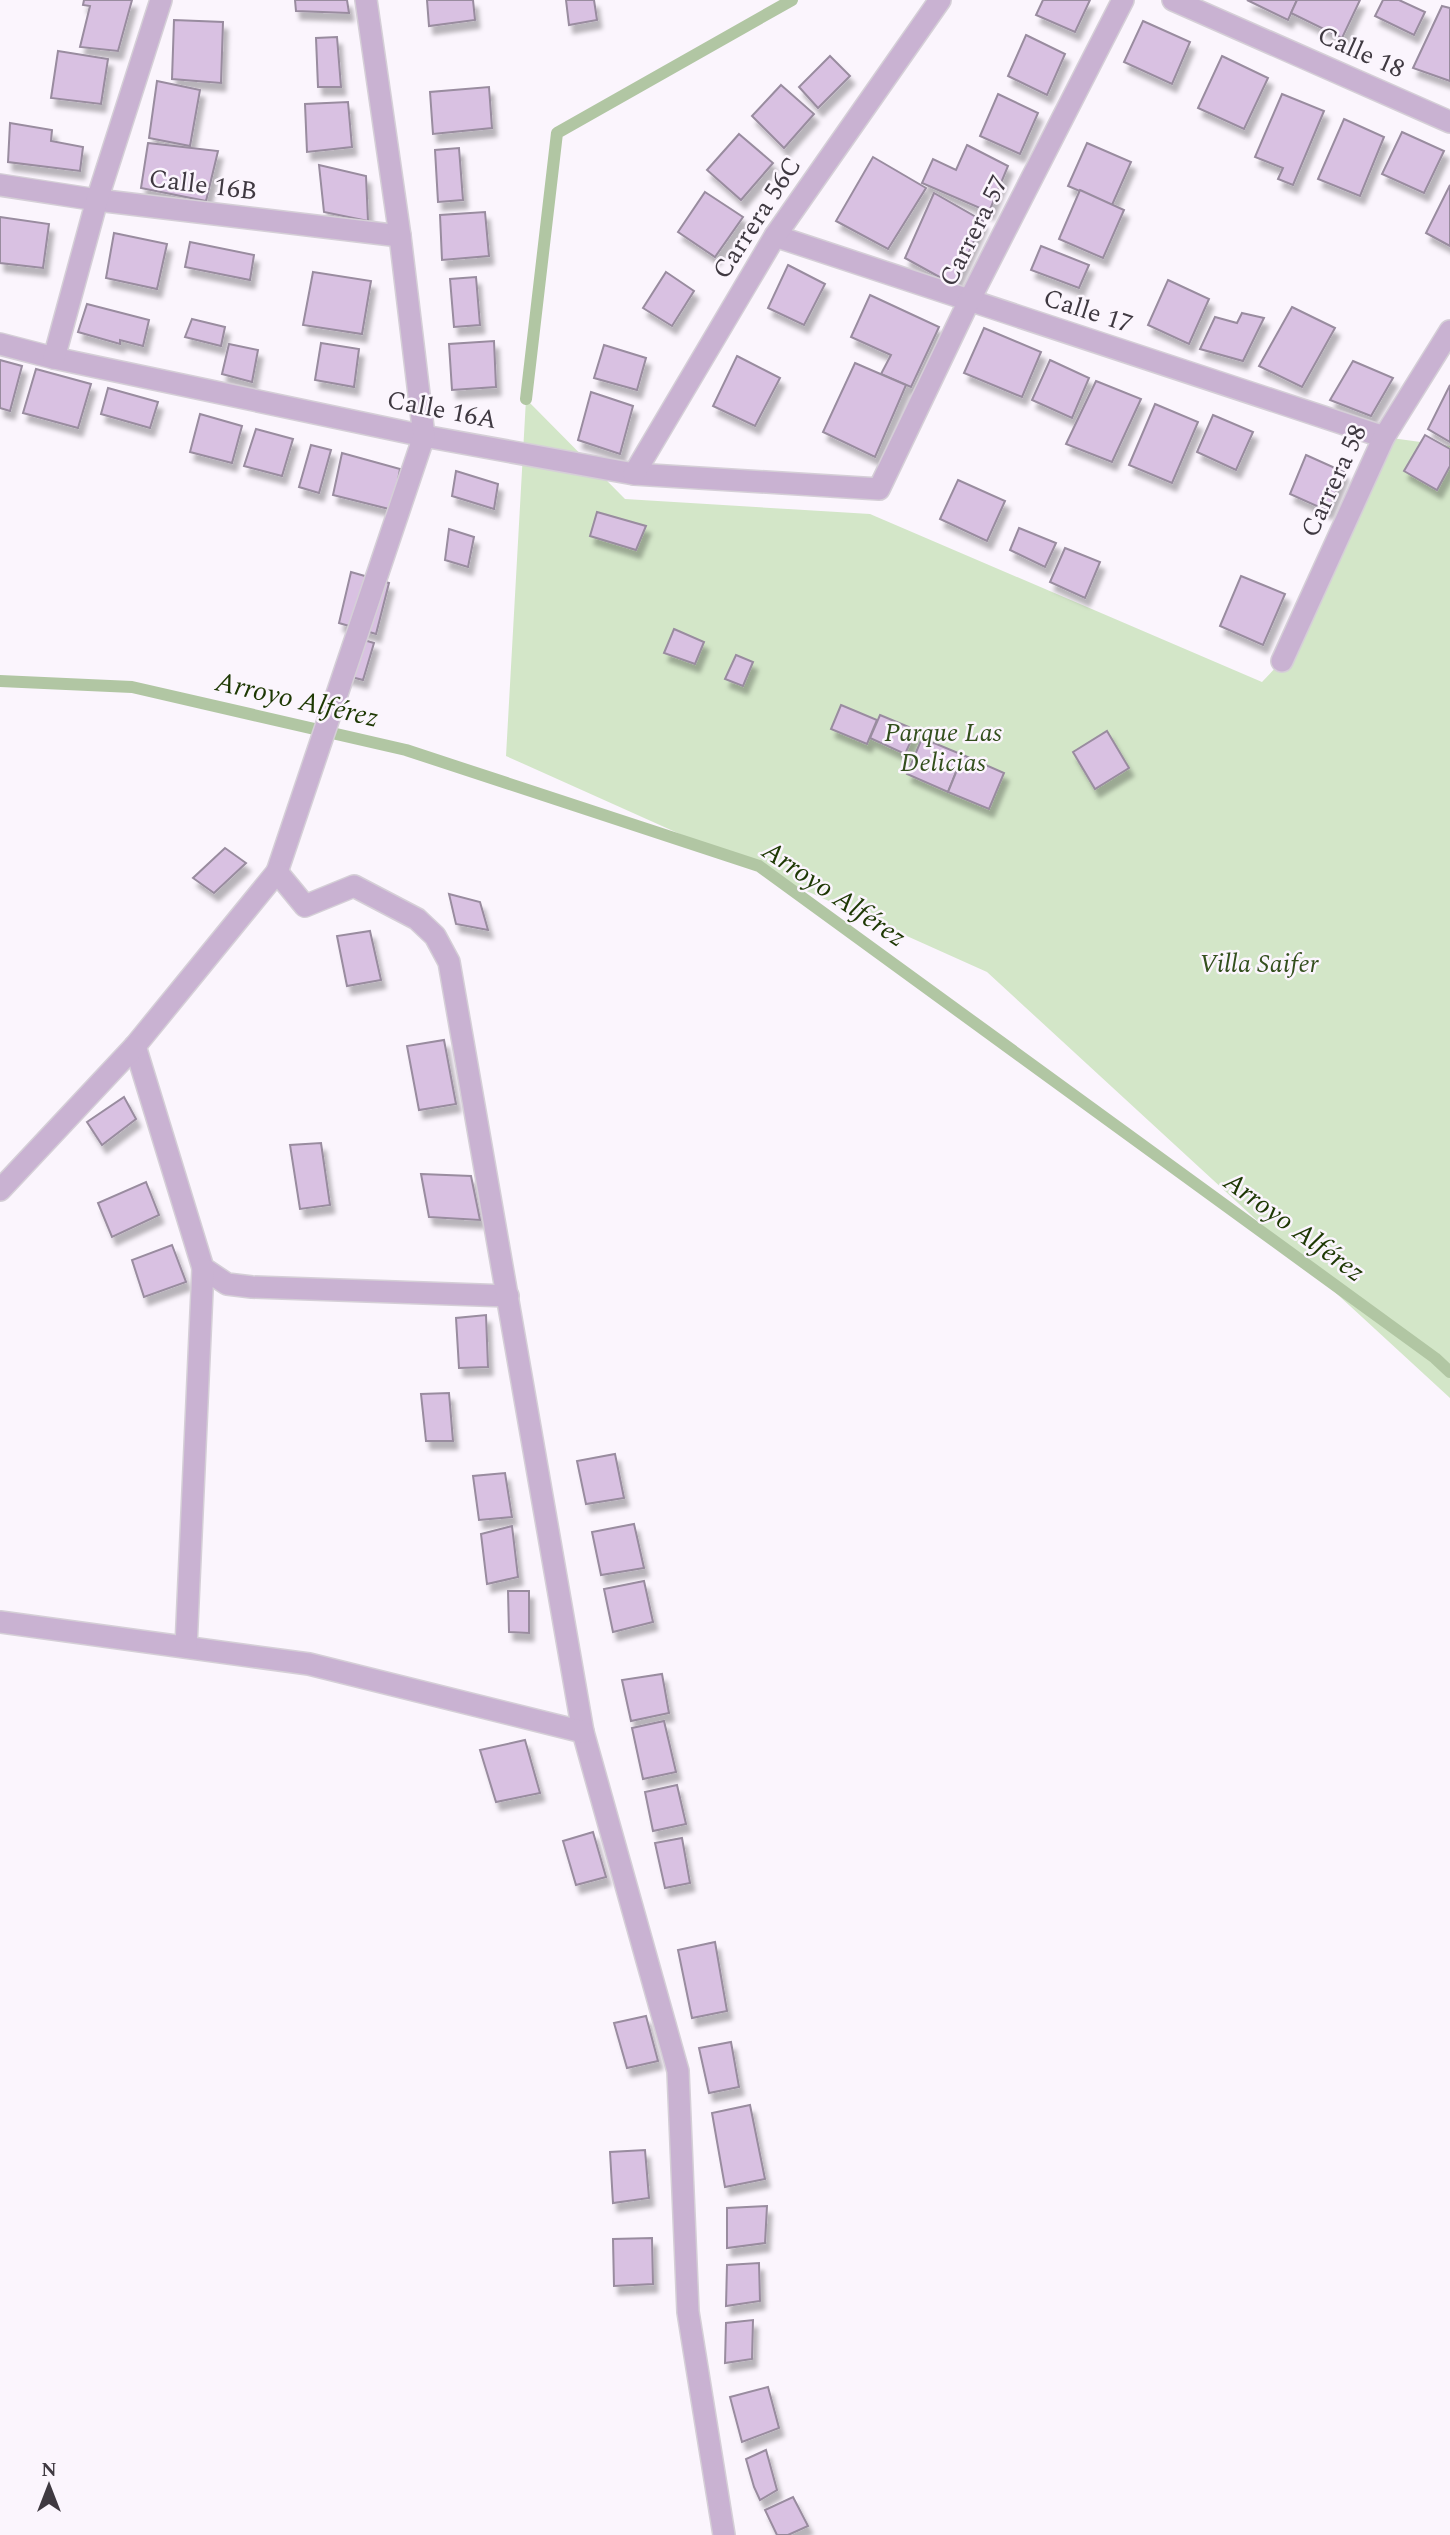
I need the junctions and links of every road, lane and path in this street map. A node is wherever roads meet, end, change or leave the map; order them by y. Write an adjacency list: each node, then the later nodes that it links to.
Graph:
1 (161, 0): 8 (street)
2 (366, 0): 9 (street)
3 (940, 0): 10 (street, Carrera 56C)
4 (1123, 0): 11 (street, Carrera 57)
5 (1172, 0): 6 (street, Calle 18)
6 (1450, 122)
7 (0, 185): 8 (street, Calle 16B)
8 (97, 200): 9 (street, Calle 16B); 14 (street)
9 (400, 236): 15 (street)
10 (775, 236): 11 (street, Calle 17); 17 (street, Carrera 56C)
11 (969, 301): 16 (street, Calle 17); 18 (street, Carrera 57)
12 (1450, 331): 16 (street, Carrera 58)
13 (0, 344): 14 (street, Calle 16A)
14 (54, 358): 15 (street, Calle 16A)
15 (424, 436): 17 (street, Calle 16A); 20 (street)
16 (1384, 437): 19 (street, Carrera 58)
17 (634, 474): 18 (street, Calle 16A)
18 (879, 489)
19 (1282, 661)
20 (277, 872): 21 (street); 24 (street)
21 (135, 1046): 22 (street); 23 (street)
22 (0, 1190)
23 (203, 1268): 24 (street); 26 (street)
24 (508, 1296): 27 (street)
25 (0, 1622): 26 (street)
26 (186, 1647): 27 (street)
27 (583, 1732): 28 (street)
28 (724, 2535)

